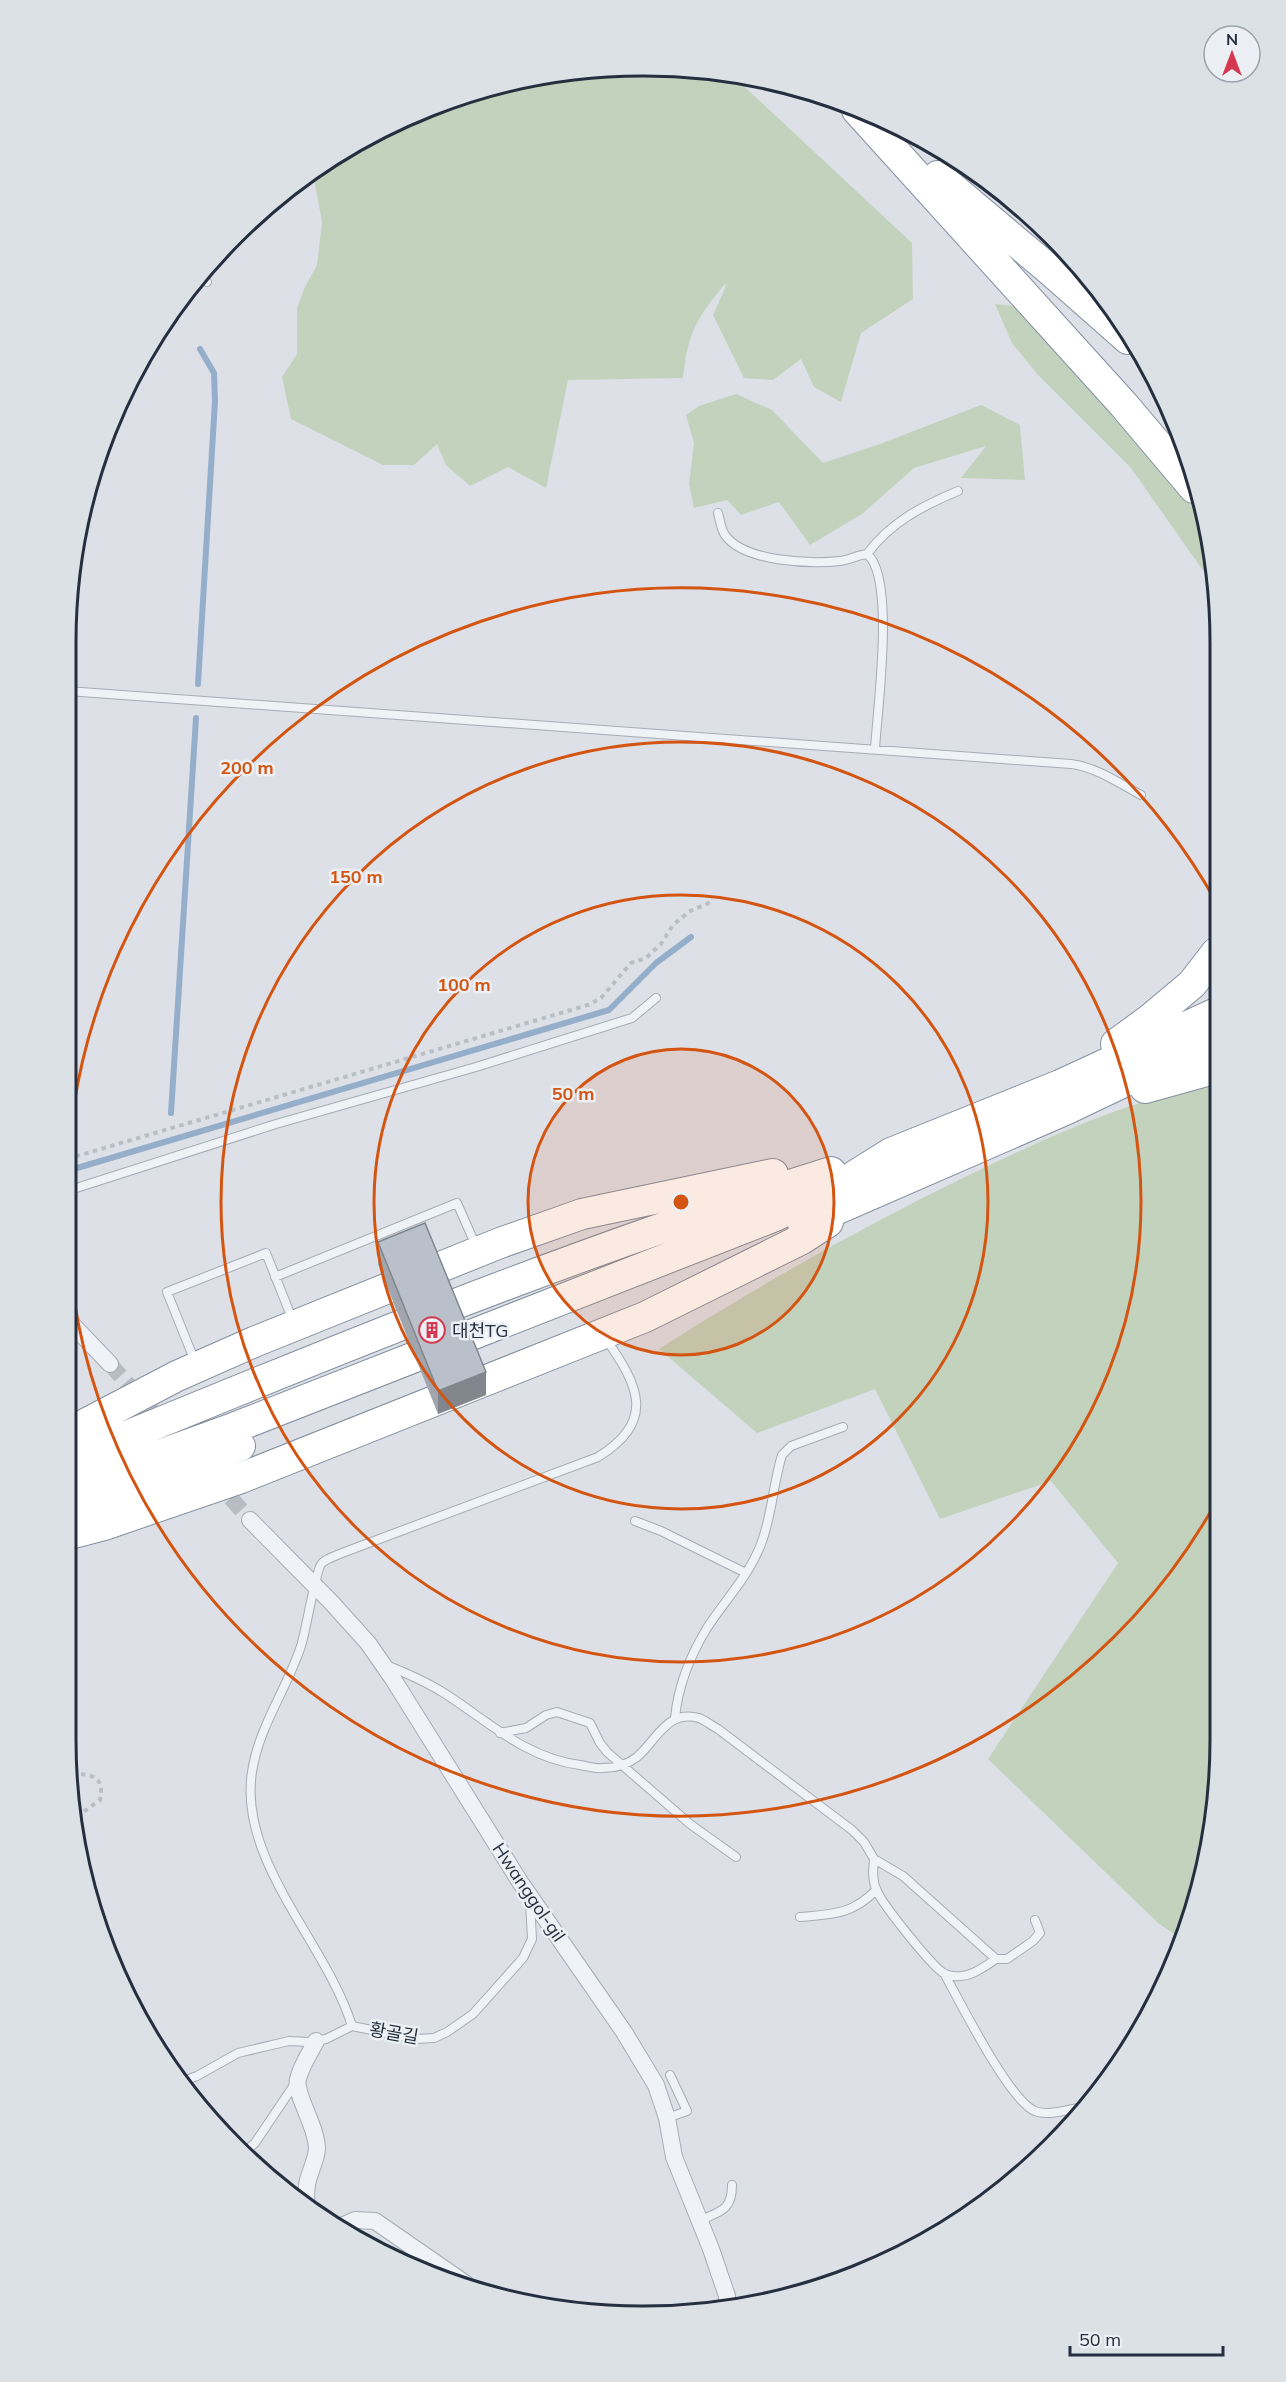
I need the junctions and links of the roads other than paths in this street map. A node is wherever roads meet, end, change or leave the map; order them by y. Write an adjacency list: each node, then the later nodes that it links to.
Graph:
1 (872, 125): 4 (highway)
2 (881, 129): 3 (highway)
3 (1111, 324)
4 (1184, 476)
5 (958, 491): 7 (lane)
6 (718, 513): 7 (lane)
7 (867, 554): 9 (lane)
8 (77, 692): 9 (lane)
9 (875, 749): 10 (lane)
10 (1141, 795)
11 (1210, 961): 16 (highway)
12 (656, 998): 18 (lane)
13 (1210, 1016): 16 (highway)
14 (1210, 1040): 16 (highway)
15 (1210, 1069): 16 (highway)
16 (1063, 1097): 17 (highway); 19 (highway)
17 (891, 1153): 20 (highway); 29 (highway); 30 (highway)
18 (77, 1188)
19 (865, 1197): 24 (highway); 31 (highway)
20 (478, 1251): 21 (lane); 22 (highway)
21 (275, 1276): 22 (lane); 26 (lane)
22 (295, 1325): 26 (highway)
23 (77, 1330): 25 (street)
24 (603, 1334): 34 (highway); 36 (lane)
25 (110, 1364)
26 (197, 1367): 28 (highway)
27 (843, 1427): 35 (lane)
28 (77, 1428)
29 (77, 1456)
30 (77, 1485)
31 (77, 1509)
32 (250, 1520): 36 (street, Hwanggol-gil)
33 (635, 1521): 35 (lane)
34 (77, 1532)
35 (746, 1573): 38 (lane)
36 (314, 1584): 37 (street, Hwanggol-gil); 49 (lane)
37 (383, 1663): 39 (lane); 44 (street, Hwanggol-gil)
38 (675, 1718): 40 (lane); 42 (lane)
39 (500, 1733): 40 (lane); 40 (lane)
40 (622, 1765): 41 (lane)
41 (736, 1857)
42 (874, 1859): 43 (lane); 47 (lane)
43 (876, 1890): 45 (lane); 48 (lane)
44 (530, 1896): 49 (lane, 황골길); 55 (street, Hwanggol-gil)
45 (800, 1917)
46 (1035, 1920): 47 (lane)
47 (996, 1959): 48 (lane)
48 (944, 1973): 54 (lane)
49 (352, 2026): 50 (lane, 황골길)
50 (316, 2041): 52 (lane, 황골길); 53 (street)
51 (670, 2075): 55 (lane)
52 (190, 2079)
53 (298, 2080): 56 (lane); 58 (street)
54 (1072, 2109)
55 (667, 2118): 59 (street, Hwanggol-gil)
56 (250, 2147)
57 (732, 2186): 59 (lane)
58 (307, 2194)
59 (699, 2221): 62 (street, Hwanggol-gil)
60 (349, 2223): 61 (street)
61 (444, 2269)
62 (727, 2299)

